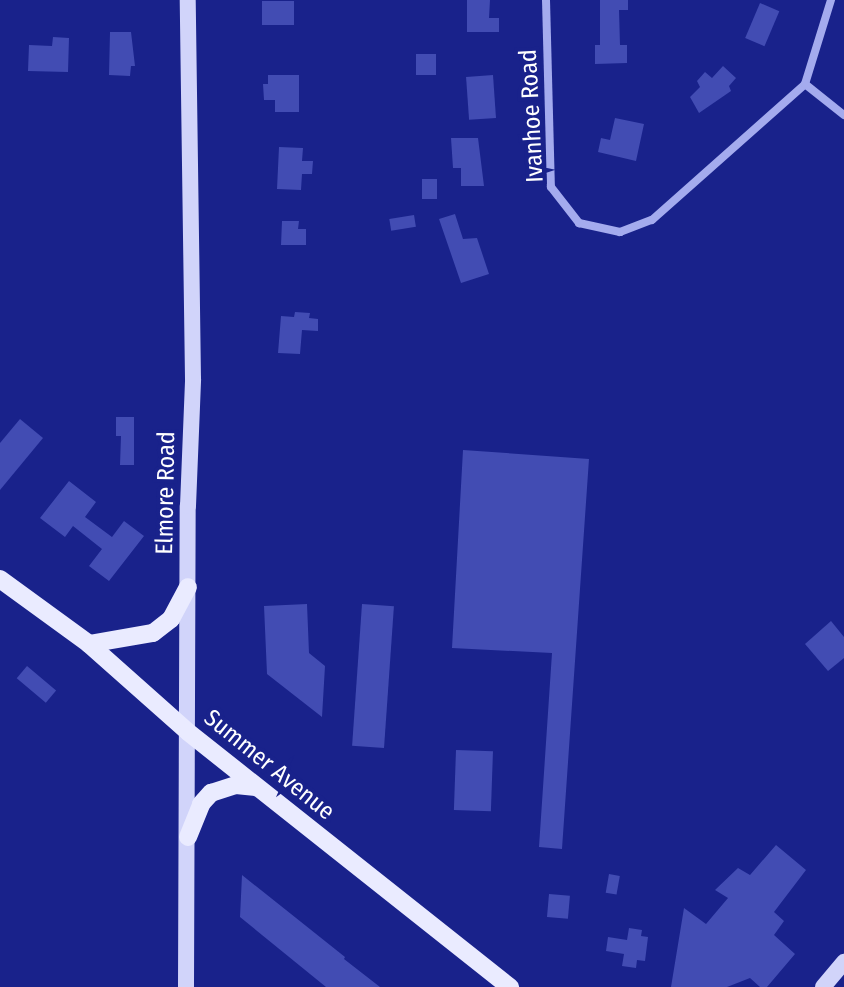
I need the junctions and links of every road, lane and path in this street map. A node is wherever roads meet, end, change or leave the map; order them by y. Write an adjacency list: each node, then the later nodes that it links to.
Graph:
1 (188, 0): 7 (street, Elmore Road)
2 (546, 0): 4 (street, Ivanhoe Road)
3 (831, 0): 4 (street)
4 (805, 84): 5 (street)
5 (844, 115)
6 (0, 579): 8 (main road, Summer Avenue)
7 (188, 587): 8 (main road); 9 (street, Elmore Road)
8 (89, 644): 9 (main road, Summer Avenue)
9 (188, 732): 10 (main road, Summer Avenue); 11 (street, Elmore Road)
10 (259, 788): 11 (main road); 14 (main road, Summer Avenue)
11 (188, 837): 13 (street, Elmore Road)
12 (844, 962): 15 (street)
13 (186, 987)
14 (510, 987)
15 (823, 987)

